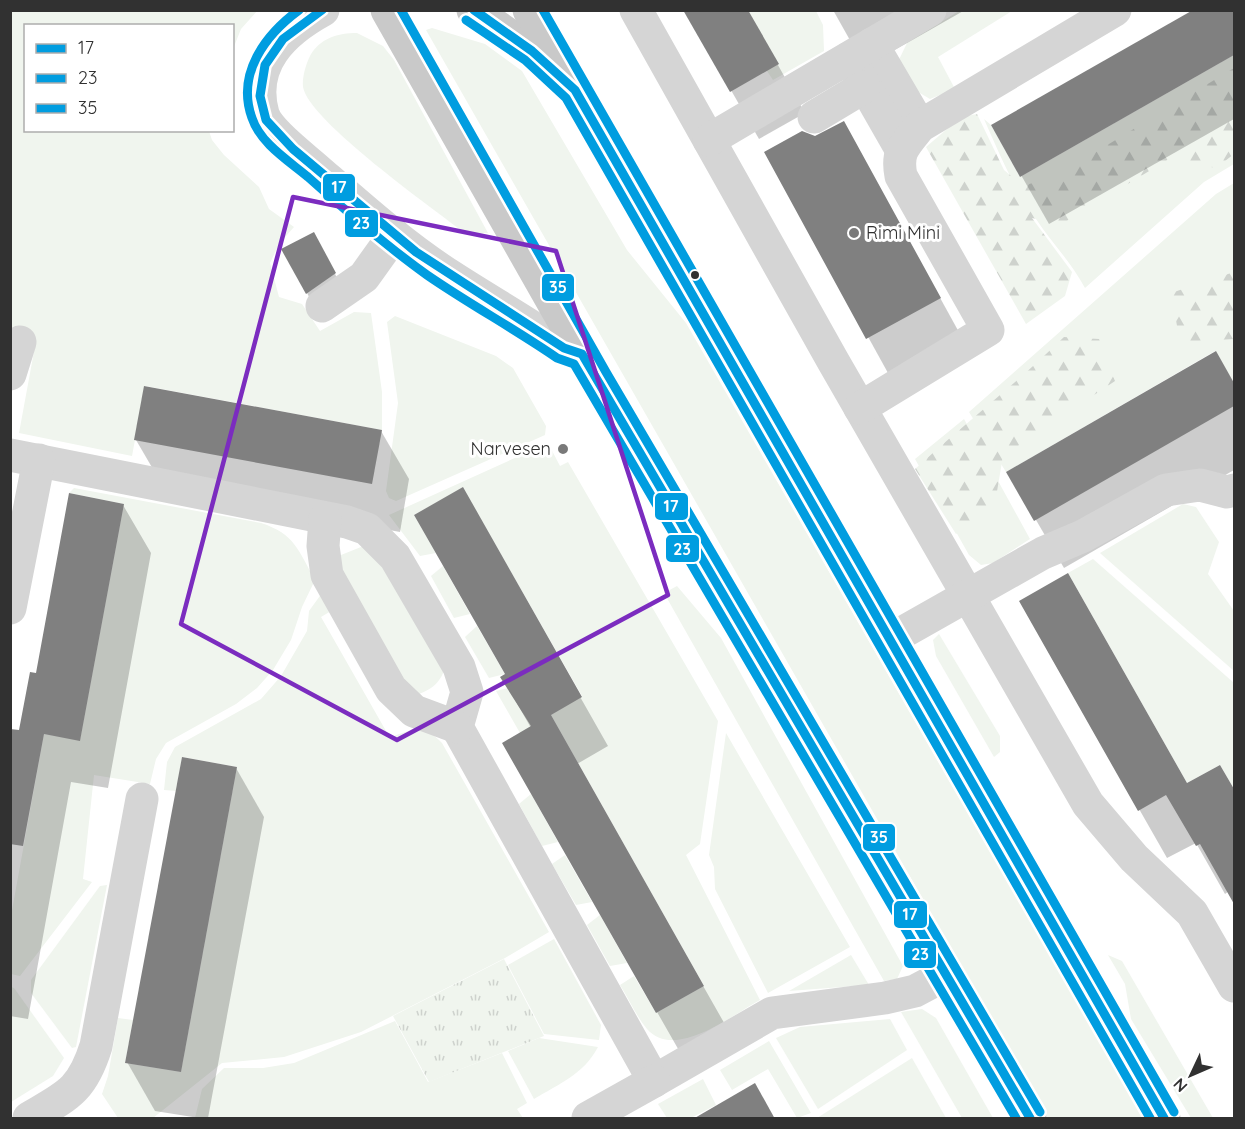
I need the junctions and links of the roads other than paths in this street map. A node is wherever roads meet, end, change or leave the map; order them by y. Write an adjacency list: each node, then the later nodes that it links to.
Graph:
1 (323, 10): 14 (street)
2 (387, 10): 17 (main road)
3 (473, 10): 10 (main road)
4 (529, 10): 10 (main road)
5 (636, 10): 13 (street)
6 (930, 10): 8 (street)
7 (1115, 10): 12 (street)
8 (861, 51): 9 (street); 12 (street); 13 (street)
9 (864, 87): 11 (street); 12 (street)
10 (575, 90): 25 (main road)
11 (814, 117)
12 (911, 137): 19 (street)
13 (709, 140): 19 (street)
14 (394, 235): 15 (street); 17 (street)
15 (322, 306)
16 (20, 342): 18 (street)
17 (582, 354): 28 (main road)
18 (10, 374)
19 (860, 408): 23 (street)
20 (25, 457): 22 (street); 24 (street)
21 (1232, 496): 23 (street)
22 (325, 519): 26 (street); 26 (street)
23 (968, 594): 25 (street); 29 (street)
24 (10, 608)
25 (891, 639): 34 (main road)
26 (457, 727): 30 (street)
27 (142, 800): 31 (street)
28 (947, 974): 30 (street); 33 (main road)
29 (1234, 986)
30 (654, 1081): 32 (street)
31 (29, 1119)
32 (588, 1119)
33 (1030, 1119)
34 (1164, 1119)

